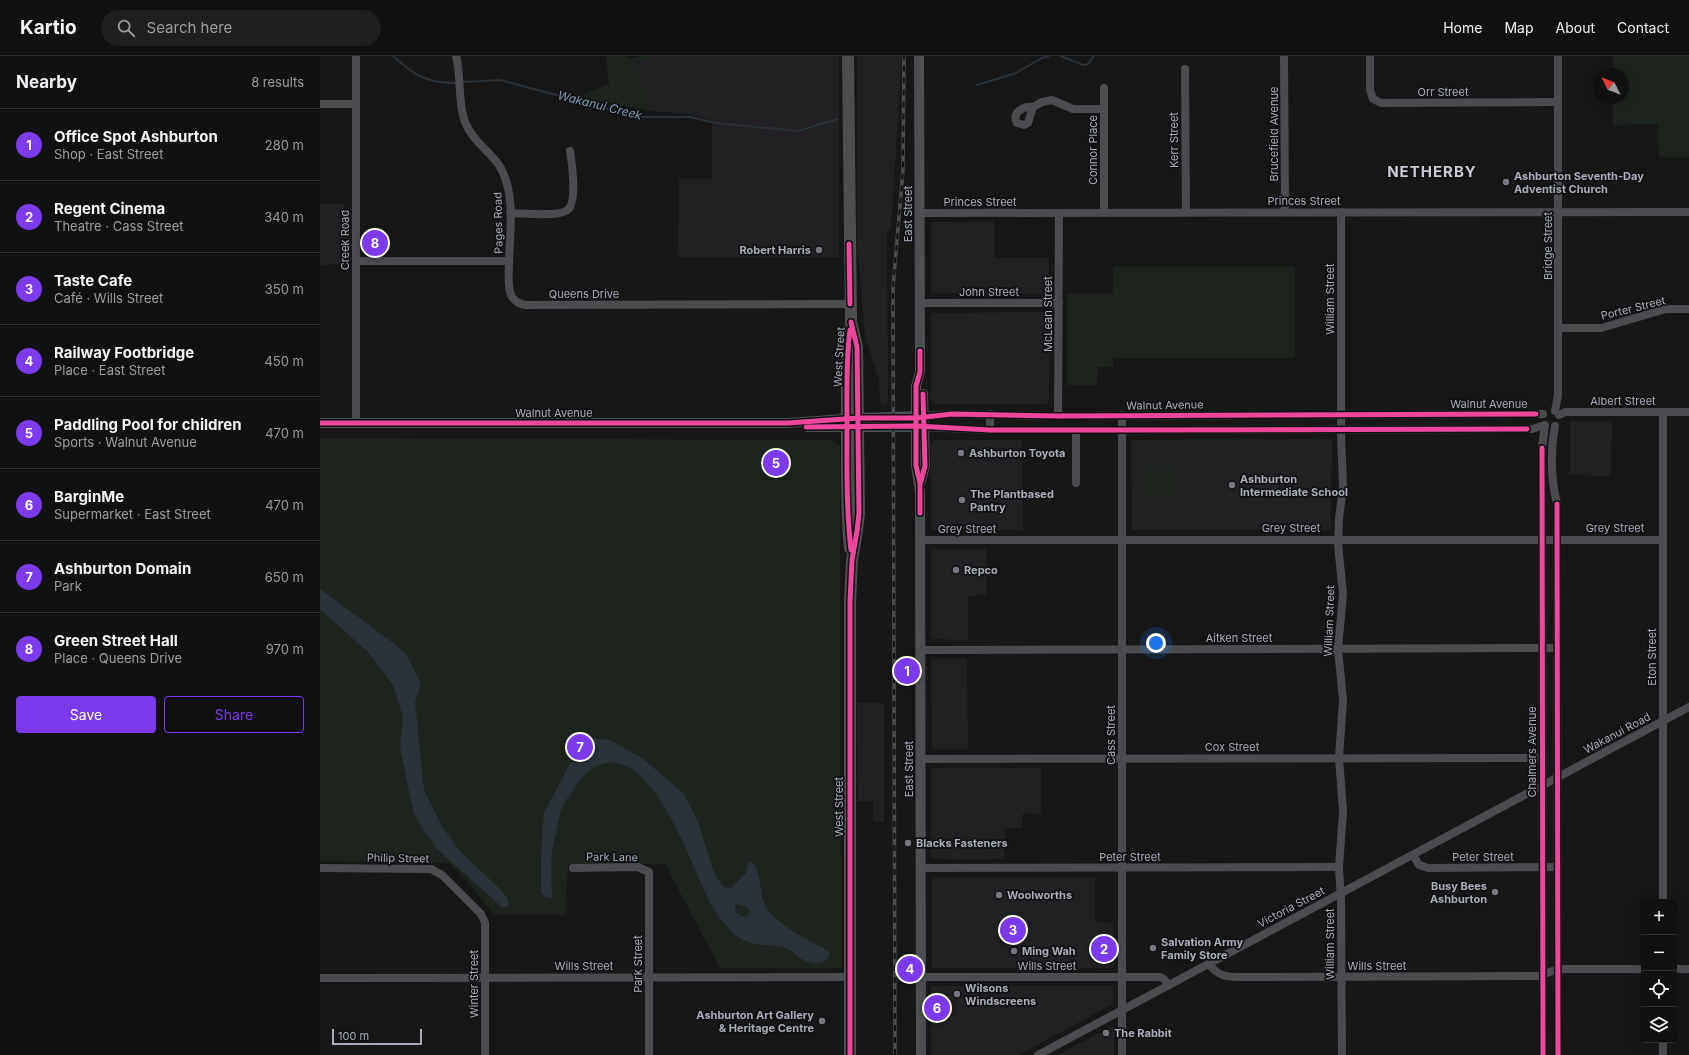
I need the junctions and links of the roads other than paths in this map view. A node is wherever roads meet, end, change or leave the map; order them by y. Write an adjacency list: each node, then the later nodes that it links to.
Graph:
1 (356, 56): 12 (street, Creek Road)
2 (456, 56): 22 (street, Pages Road)
3 (848, 56): 29 (highway, West Street)
4 (919, 56): 23 (main road, East Street)
5 (1284, 56): 18 (street, Brucefield Avenue)
6 (1370, 56): 10 (street, Orr Street)
7 (1558, 56): 10 (street, Bridge Street)
8 (1185, 69): 17 (street, Kerr Street)
9 (1104, 88): 14 (street, Connor Place)
10 (1558, 102): 20 (street, Bridge Street)
11 (320, 104): 12 (street)
12 (356, 104): 25 (street, Creek Road)
13 (1033, 108): 14 (street)
14 (1104, 109): 16 (street, Connor Place)
15 (570, 151): 22 (street)
16 (1104, 212): 17 (street, Princes Street); 24 (street, Princes Street)
17 (1186, 212): 18 (street, Princes Street)
18 (1285, 212): 19 (street, Princes Street)
19 (1341, 212): 20 (street, Princes Street); 34 (street, William Street)
20 (1559, 212): 21 (street, Princes Street); 31 (street, Bridge Street)
21 (1689, 212)
22 (510, 213): 26 (street, Pages Road)
23 (920, 213): 24 (street, Princes Street); 27 (main road, East Street)
24 (1059, 213): 28 (street, McLean Street)
25 (356, 261): 26 (street); 42 (street, Creek Road)
26 (509, 261): 29 (street, Queens Drive)
27 (920, 303): 28 (street, John Street); 40 (main road, East Street)
28 (1059, 303): 39 (street, McLean Street)
29 (850, 304): 43 (highway, West Street)
30 (1689, 309): 31 (street, Porter Street)
31 (1559, 328): 35 (street, Bridge Street)
32 (1663, 412): 33 (street, Albert Street); 35 (street, Albert Street); 58 (street, Eton Street)
33 (1689, 412)
34 (1341, 413): 37 (street, Walnut Avenue); 38 (street, Walnut Avenue); 46 (street, William Street)
35 (1557, 413): 37 (street); 45 (street)
36 (990, 414): 39 (street, Walnut Avenue); 40 (street, Walnut Avenue); 48 (street)
37 (1543, 414): 44 (street)
38 (1122, 415): 39 (street, Walnut Avenue); 50 (street, Cass Street)
39 (1058, 416)
40 (920, 422): 43 (main road, Walnut Avenue); 48 (street, Walnut Avenue); 56 (main road, East Street)
41 (320, 423): 42 (main road, Walnut Avenue)
42 (356, 423): 43 (main road, Walnut Avenue)
43 (853, 423): 90 (highway, West Street)
44 (1545, 425): 45 (street); 47 (street, Walnut Avenue); 51 (street, Chalmers Avenue)
45 (1555, 426): 55 (street)
46 (1341, 429): 47 (street, Walnut Avenue); 50 (street, Walnut Avenue); 53 (street, William Street)
47 (1532, 429): 51 (street)
48 (990, 430): 49 (street, Walnut Avenue)
49 (1076, 430): 50 (street, Walnut Avenue); 52 (street)
50 (1122, 430): 57 (street, Cass Street)
51 (1542, 448): 54 (street, Chalmers Avenue)
52 (1076, 483)
53 (1338, 539): 54 (street, Grey Street); 57 (street, Grey Street); 61 (street, William Street)
54 (1542, 539): 55 (street, Grey Street); 62 (street, Chalmers Avenue)
55 (1558, 539): 58 (street, Grey Street); 59 (street)
56 (921, 540): 57 (street, Grey Street); 63 (main road, East Street)
57 (1122, 540): 60 (street, Cass Street)
58 (1662, 540): 65 (street, Eton Street)
59 (1557, 648): 62 (street, Aitken Street); 70 (street)
60 (1122, 649): 61 (street, Aitken Street); 63 (street, Aitken Street); 69 (street, Cass Street)
61 (1338, 649): 62 (street, Aitken Street); 66 (street, William Street)
62 (1542, 649): 67 (street, Chalmers Avenue)
63 (921, 650): 68 (main road, East Street)
64 (1689, 707): 65 (street, Wakanui Road)
65 (1662, 721): 70 (street, Wakanui Road); 82 (street, Eton Street)
66 (1339, 758): 67 (street, Cox Street); 69 (street, Cox Street); 73 (street, William Street)
67 (1542, 758): 71 (street, Chalmers Avenue)
68 (921, 759): 69 (street, Cox Street); 78 (main road, East Street)
69 (1122, 759): 79 (street, Cass Street)
70 (1556, 778): 71 (street, Victoria Street); 75 (street)
71 (1542, 786): 72 (street, Victoria Street); 74 (street, Chalmers Avenue)
72 (1413, 855): 74 (street, Peter Street); 81 (street, Victoria Street)
73 (1339, 867): 79 (street, Peter Street); 81 (street, William Street)
74 (1542, 867): 75 (street, Peter Street); 89 (street, Chalmers Avenue)
75 (1558, 867): 85 (street)
76 (320, 868): 83 (street, Philip Street)
77 (573, 868): 80 (street, Park Lane)
78 (921, 868): 79 (street, Peter Street); 91 (main road, East Street)
79 (1122, 868): 92 (street, Cass Street)
80 (649, 872): 96 (street, Park Street)
81 (1340, 894): 84 (street, Victoria Street); 93 (street, William Street)
82 (1663, 899)
83 (481, 914): 95 (street, Winter Street)
84 (1209, 964): 93 (street, Wills Street); 97 (street, Victoria Street)
85 (1558, 969): 86 (street); 89 (street); 108 (street)
86 (1641, 969)
87 (1677, 969): 88 (street)
88 (1689, 969)
89 (1546, 975): 93 (street, Wills Street); 107 (street, Chalmers Avenue)
90 (849, 977): 96 (street, Wills Street); 102 (highway, West Street)
91 (921, 977): 92 (street, Wills Street); 103 (main road, East Street)
92 (1122, 977): 97 (street, Wills Street); 98 (street, Cass Street)
93 (1341, 977): 106 (street, William Street)
94 (320, 978): 95 (street, Wills Street)
95 (485, 978): 96 (street, Wills Street); 100 (street, Winter Street)
96 (649, 978): 101 (street, Park Street)
97 (1168, 985): 98 (street, Victoria Street)
98 (1122, 1010): 104 (street, Victoria Street); 105 (street, Cass Street)
99 (1663, 1043): 109 (street)
100 (485, 1055)
101 (649, 1055)
102 (850, 1055)
103 (921, 1055)
104 (1038, 1055)
105 (1122, 1055)
106 (1342, 1055)
107 (1543, 1055)
108 (1558, 1055)
109 (1663, 1055)

